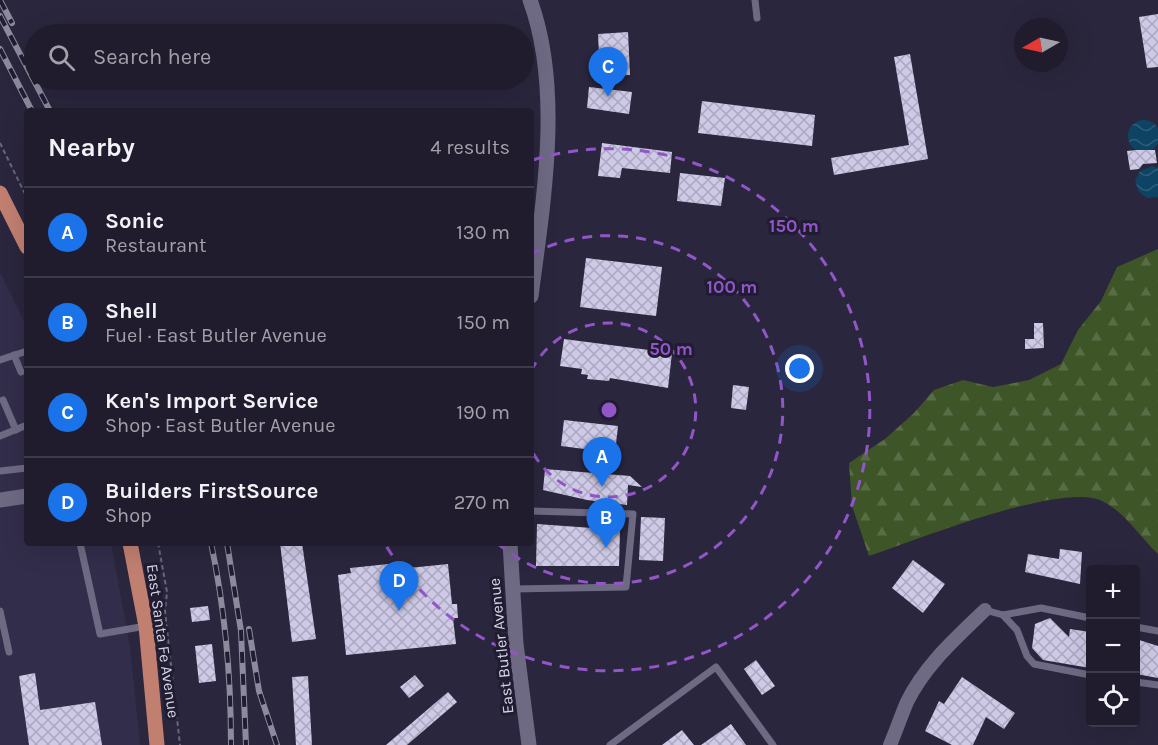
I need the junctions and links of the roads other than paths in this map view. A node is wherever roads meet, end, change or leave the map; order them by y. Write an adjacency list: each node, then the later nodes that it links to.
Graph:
1 (530, 0): 6 (main road)
2 (755, 0): 3 (lane)
3 (757, 18)
4 (0, 193): 5 (main road)
5 (24, 241)
6 (534, 271)
7 (24, 352): 8 (lane)
8 (14, 355): 9 (lane); 10 (lane)
9 (0, 360)
10 (21, 372)
11 (3, 400): 13 (lane)
12 (24, 426): 13 (lane)
13 (16, 430): 14 (lane)
14 (0, 436)
15 (24, 468): 16 (lane)
16 (0, 471)
17 (24, 497): 18 (main road)
18 (0, 501)
19 (534, 511): 23 (lane)
20 (81, 546): 28 (lane)
21 (131, 546): 28 (main road, East Santa Fe Avenue)
22 (510, 546): 23 (main road, East Butler Avenue)
23 (513, 589): 36 (main road, East Butler Avenue)
24 (985, 610): 26 (lane); 39 (street)
25 (0, 611): 31 (lane)
26 (1004, 615): 27 (lane); 32 (lane)
27 (1086, 617)
28 (146, 626): 35 (main road, East Santa Fe Avenue)
29 (1140, 628): 30 (lane)
30 (1158, 631)
31 (9, 651)
32 (1086, 674)
33 (1140, 683): 34 (lane)
34 (1158, 685)
35 (158, 745)
36 (529, 745)
37 (610, 745): 38 (lane)
38 (773, 745)
39 (890, 745)

